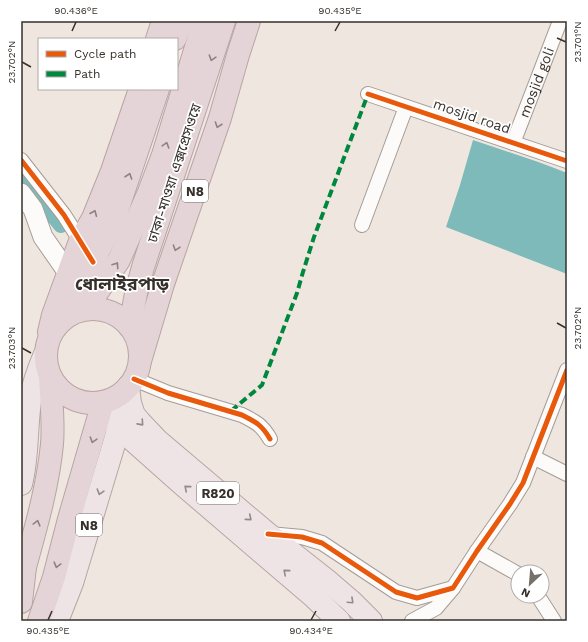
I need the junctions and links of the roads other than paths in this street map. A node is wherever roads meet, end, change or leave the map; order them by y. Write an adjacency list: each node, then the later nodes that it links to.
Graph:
1 (163, 21): 8 (highway)
2 (182, 21): 9 (highway)
3 (204, 21): 23 (highway, ঢাকা-মাওয়া এক্সপ্রেসওয়ে, one-way to 3)
4 (224, 21): 25 (highway, ঢাকা-মাওয়া এক্সপ্রেসওয়ে / N8, one-way to 25)
5 (249, 21): 12 (highway, N8)
6 (263, 21): 12 (highway)
7 (560, 21): 15 (street, mosjid goli)
8 (157, 38)
9 (175, 38)
10 (140, 90): 20 (highway, one-way to 10)
11 (158, 90): 21 (highway, one-way to 11)
12 (228, 92): 28 (highway, N8, one-way to 28)
13 (368, 94): 14 (street, mosjid road)
14 (406, 107): 15 (street, mosjid road); 19 (street)
15 (513, 143): 17 (street, mosjid road)
16 (21, 160): 20 (street)
17 (567, 161)
18 (21, 193): 22 (street)
19 (362, 225)
20 (80, 241): 21 (street); 22 (highway)
21 (93, 262): 22 (highway)
22 (73, 281): 24 (highway); 26 (highway)
23 (86, 309): 24 (highway); 25 (highway)
24 (62, 319): 26 (highway)
25 (130, 327): 28 (highway)
26 (46, 348): 29 (highway); 31 (main road)
27 (567, 370): 34 (street)
28 (134, 376): 30 (highway); 32 (main road); 33 (street); 37 (main road, R820, one-way to 37)
29 (50, 377): 30 (highway); 39 (highway, one-way to 29)
30 (103, 402): 32 (main road); 44 (highway, one-way to 44)
31 (26, 411): 36 (main road)
32 (119, 428): 37 (main road, R820, one-way to 32); 45 (main road, N8, one-way to 45)
33 (270, 439)
34 (533, 457): 35 (street); 38 (street)
35 (567, 474)
36 (21, 484)
37 (262, 540): 41 (street); 46 (main road, R820, one-way to 37); 47 (main road, R820, one-way to 47)
38 (477, 552): 40 (street); 41 (street)
39 (23, 570): 42 (highway)
40 (510, 570)
41 (453, 588): 48 (street)
42 (21, 602)
43 (543, 604): 49 (street)
44 (39, 621)
45 (57, 621)
46 (339, 621)
47 (371, 621)
48 (412, 621)
49 (554, 621)

